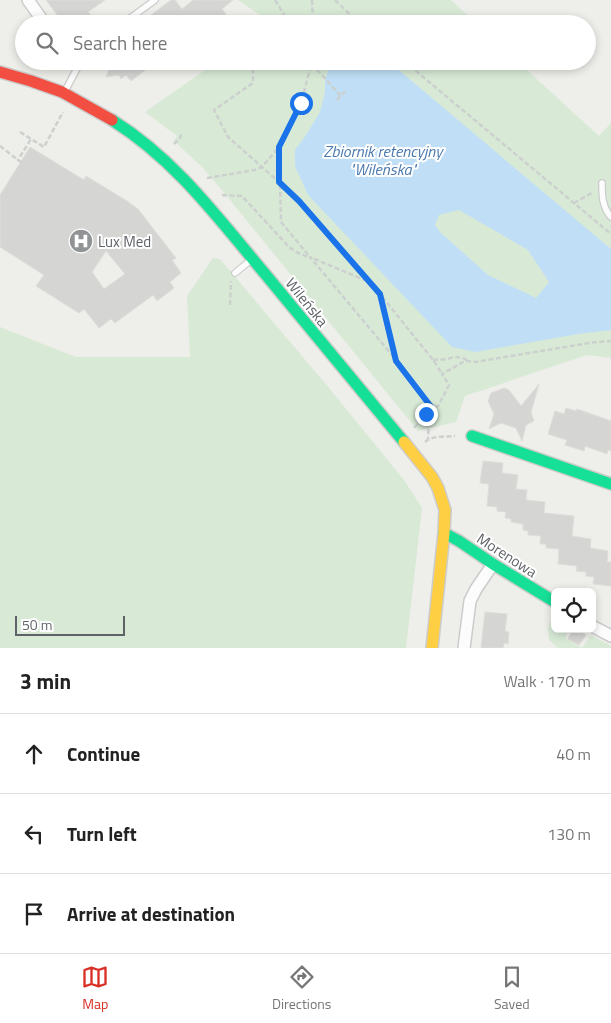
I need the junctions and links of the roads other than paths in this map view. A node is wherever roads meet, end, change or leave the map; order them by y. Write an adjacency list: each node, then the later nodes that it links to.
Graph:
1 (28, 0): 3 (street)
2 (156, 0): 4 (lane)
3 (39, 15)
4 (135, 15)
5 (76, 70): 7 (lane)
6 (0, 72): 7 (street, Wileńska)
7 (64, 93): 10 (street, Wileńska)
8 (602, 184): 9 (lane)
9 (611, 217)
10 (252, 259): 11 (lane); 14 (street, Wileńska)
11 (235, 273)
12 (472, 436): 13 (street)
13 (611, 484)
14 (444, 533): 15 (street, Morenowa); 19 (street, Wileńska)
15 (493, 564): 16 (street, Morenowa); 20 (street)
16 (551, 600)
17 (596, 628): 18 (street)
18 (611, 636)
19 (432, 648)
20 (464, 648)

